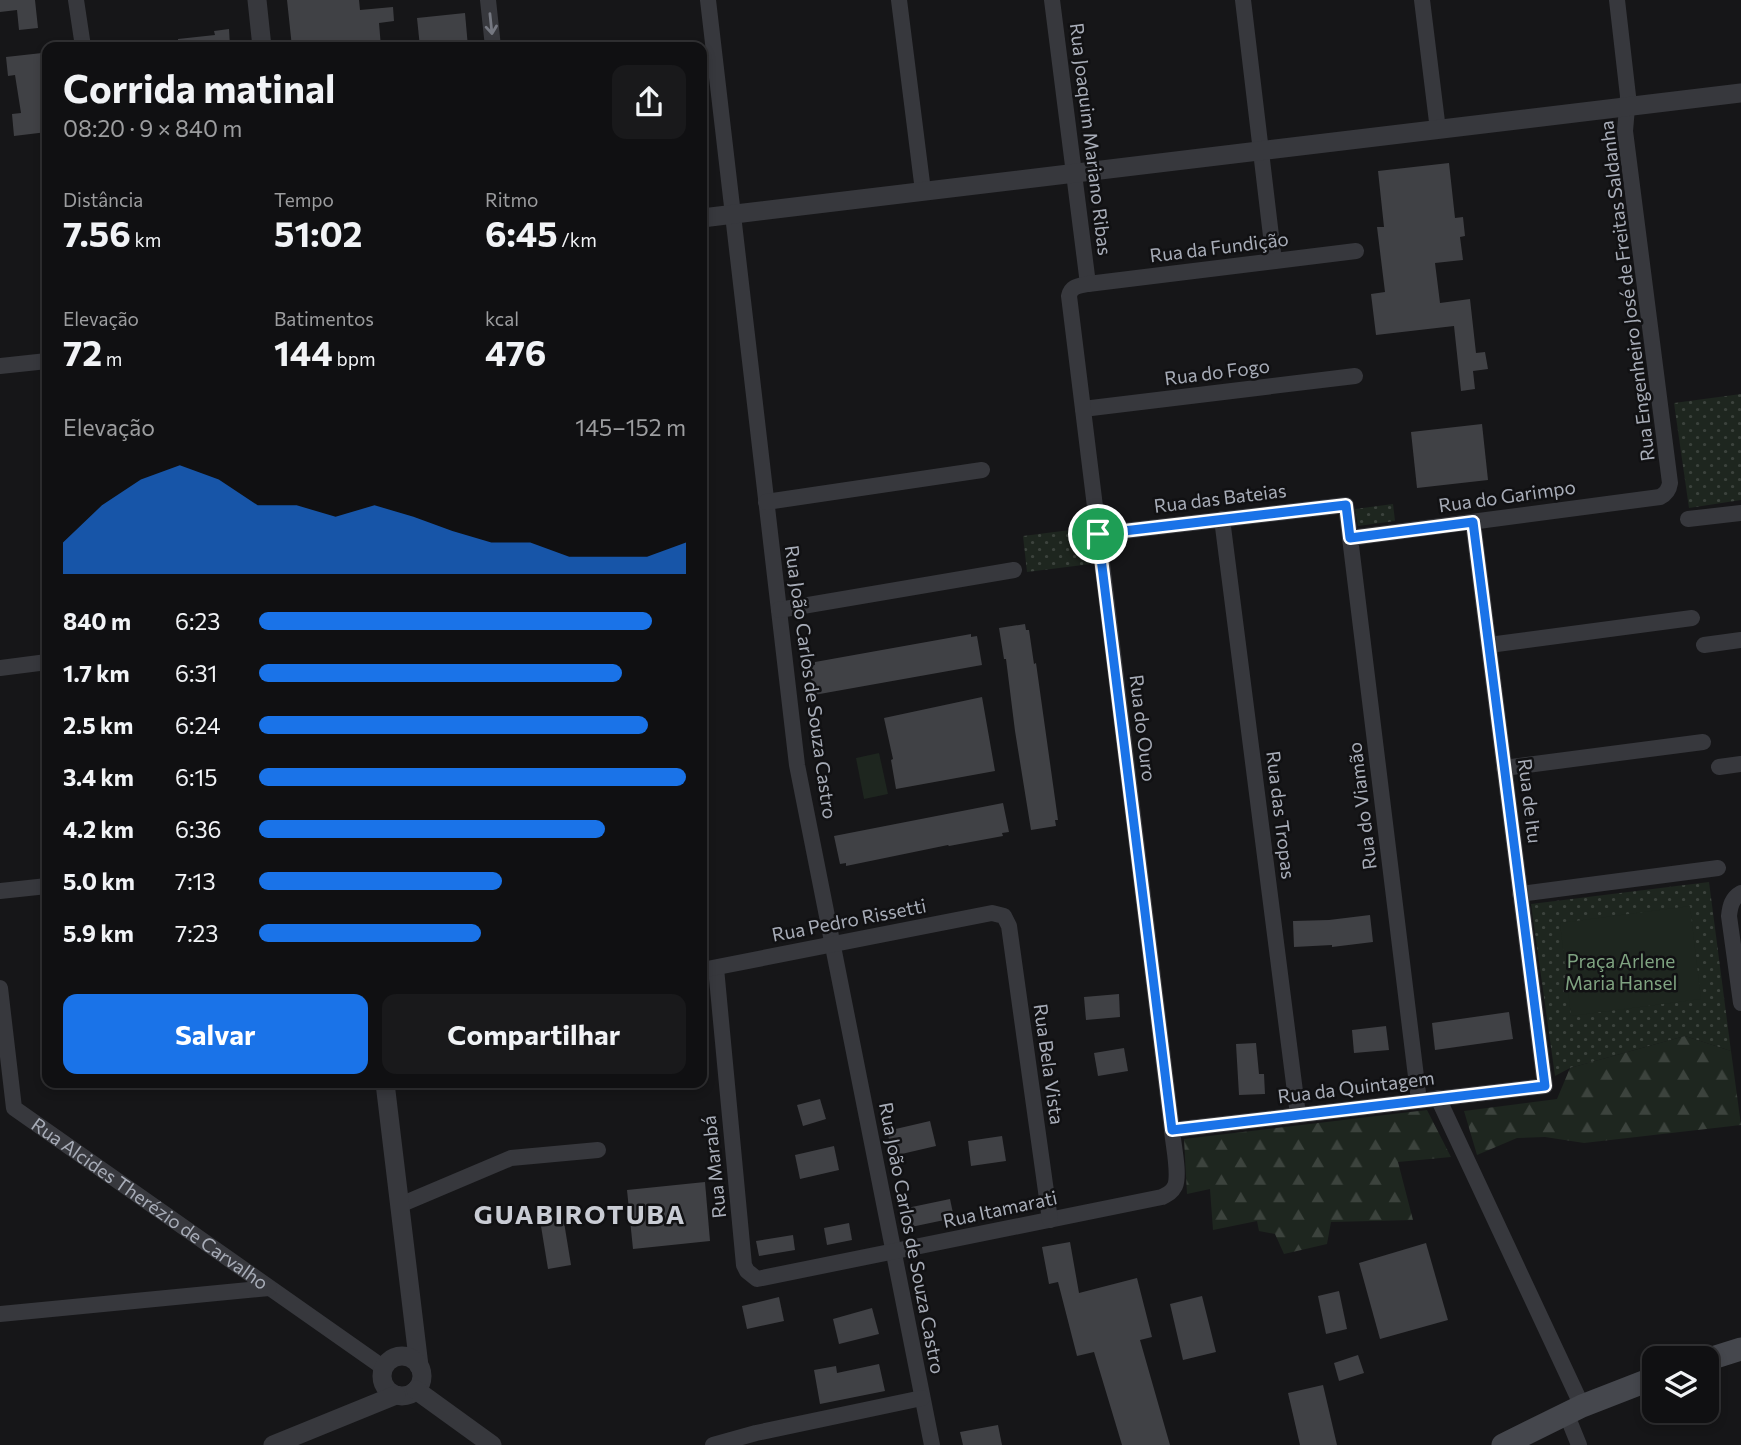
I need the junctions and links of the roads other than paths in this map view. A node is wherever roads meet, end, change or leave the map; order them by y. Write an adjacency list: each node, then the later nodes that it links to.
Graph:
1 (76, 0): 10 (street)
2 (257, 0): 11 (street)
3 (488, 0): 12 (street, one-way to 12)
4 (708, 0): 19 (street, Rua João Carlos de Souza Castro)
5 (900, 0): 18 (street)
6 (1052, 0): 17 (street, Rua Joaquim Mariano Ribas)
7 (1243, 0): 16 (street)
8 (1422, 0): 15 (street)
9 (1617, 0): 14 (street, Rua Engenheiro José de Freitas Saldanha)
10 (82, 40)
11 (261, 42)
12 (492, 42)
13 (1741, 93): 14 (street)
14 (1627, 107): 15 (street); 29 (street, Rua Engenheiro José de Freitas Saldanha)
15 (1438, 130): 16 (street)
16 (1261, 151): 17 (street); 22 (street)
17 (1074, 173): 18 (street); 23 (street, Rua Joaquim Mariano Ribas)
18 (923, 191): 19 (street)
19 (733, 214): 20 (street); 30 (street, Rua João Carlos de Souza Castro)
20 (707, 217)
21 (1356, 251): 22 (street, Rua da Fundição)
22 (1274, 261): 23 (street, Rua da Fundição)
23 (1088, 284): 27 (street, Rua do Ouro)
24 (42, 362): 25 (street)
25 (0, 366)
26 (1355, 376): 27 (street, Rua do Fogo)
27 (1083, 409): 36 (street, Rua do Ouro)
28 (982, 470): 30 (street)
29 (1667, 492): 35 (street, Rua do Garimpo)
30 (766, 502): 39 (street, Rua João Carlos de Souza Castro)
31 (1346, 505): 33 (street, Rua das Bateias); 37 (street, Rua do Viamão)
32 (1741, 513): 34 (street)
33 (1222, 519): 36 (street, Rua das Bateias); 65 (street, Rua das Tropas)
34 (1688, 519)
35 (1473, 522): 37 (street, Rua do Garimpo); 42 (street, Rua de Itu)
36 (1098, 534): 66 (street, Rua do Ouro)
37 (1350, 538): 63 (street, Rua do Viamão)
38 (1014, 570): 39 (street)
39 (779, 610): 56 (street, Rua João Carlos de Souza Castro)
40 (1692, 618): 42 (street)
41 (1741, 640): 43 (street)
42 (1489, 645): 49 (street, Rua de Itu)
43 (1704, 645)
44 (42, 663): 45 (street)
45 (0, 668)
46 (1703, 742): 49 (street)
47 (1741, 764): 48 (street)
48 (1719, 767)
49 (1504, 768): 53 (street, Rua de Itu)
50 (1718, 868): 53 (street)
51 (42, 887): 52 (street)
52 (0, 891)
53 (1520, 894): 60 (street, Rua de Itu)
54 (1737, 896): 59 (street)
55 (1004, 916): 56 (street, Rua Pedro Rissetti); 70 (street, Rua Bela Vista)
56 (832, 945): 57 (street, Rua Pedro Rissetti); 71 (street, Rua João Carlos de Souza Castro)
57 (709, 969): 72 (street, Rua Marabá)
58 (0, 988): 64 (street, Rua Alcides Therézio de Carvalho)
59 (1741, 1003)
60 (1545, 1086): 62 (street, Rua da Quintagem)
61 (386, 1088): 69 (street)
62 (1438, 1098): 63 (street, Rua da Quintagem); 83 (street)
63 (1419, 1101): 65 (street, Rua da Quintagem)
64 (7, 1109): 73 (street, Rua Alcides Therézio de Carvalho)
65 (1298, 1115): 66 (street, Rua da Quintagem)
66 (1172, 1130): 68 (street, Rua do Ouro)
67 (598, 1150): 69 (street)
68 (1174, 1189): 70 (street, Rua Itamarati)
69 (400, 1205): 77 (street)
70 (1050, 1220): 71 (street, Rua Itamarati)
71 (893, 1252): 72 (street, Rua Itamarati); 82 (street, Rua João Carlos de Souza Castro)
72 (751, 1276)
73 (269, 1288): 74 (street); 78 (street, Rua Alcides Therézio de Carvalho)
74 (0, 1314)
75 (1741, 1349): 76 (main road)
76 (1719, 1356)
77 (419, 1366): 78 (street); 80 (street)
78 (384, 1368): 81 (street)
79 (1642, 1383): 83 (main road)
80 (416, 1390): 81 (street); 85 (street)
81 (396, 1395): 84 (street)
82 (922, 1398): 86 (street); 87 (street, Rua João Carlos de Souza Castro)
83 (1574, 1410): 88 (main road); 89 (street)
84 (273, 1445)
85 (492, 1445)
86 (713, 1445)
87 (932, 1445)
88 (1503, 1445)
89 (1580, 1445)

